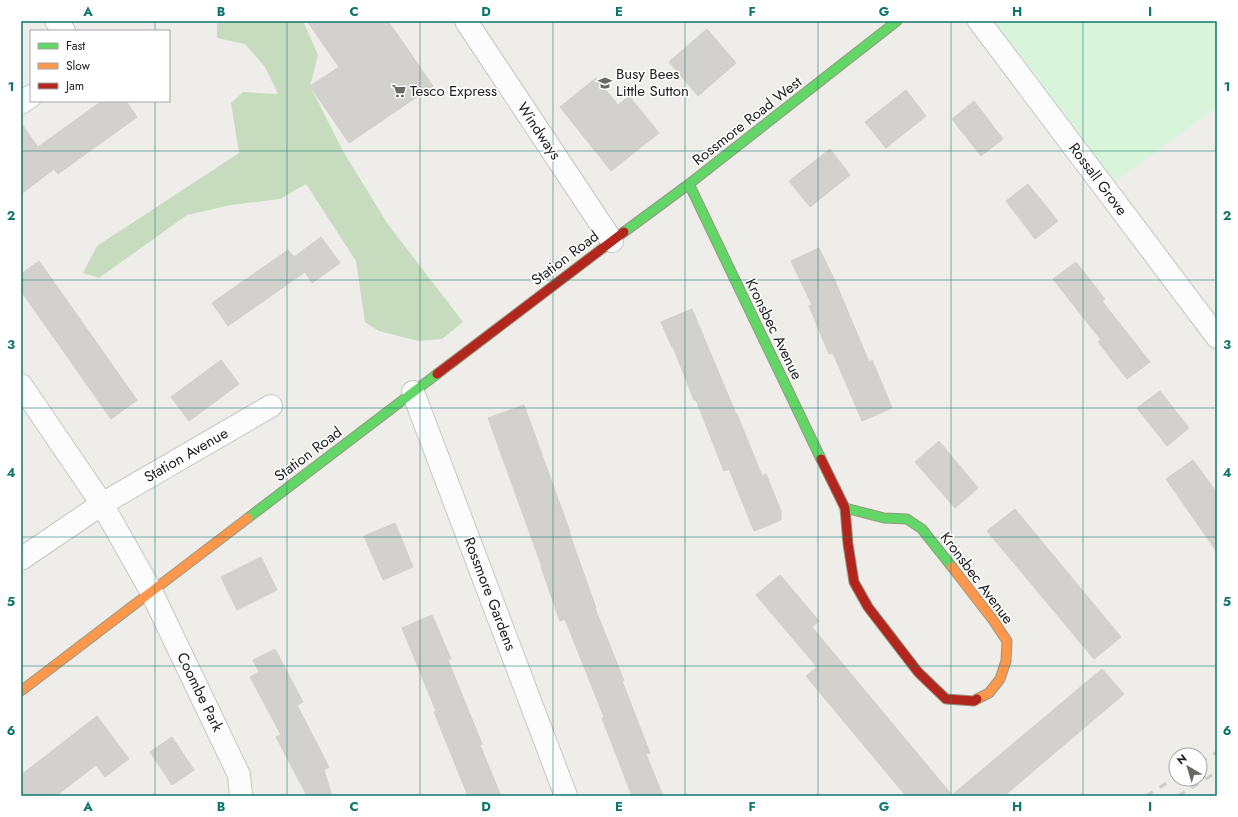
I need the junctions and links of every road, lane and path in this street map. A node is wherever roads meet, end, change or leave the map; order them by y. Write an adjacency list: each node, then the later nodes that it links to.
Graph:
1 (56, 21): 5 (street)
2 (466, 21): 9 (street, Windways)
3 (897, 21): 8 (main road, Rossmore Road West)
4 (978, 21): 10 (street, Rossall Grove)
5 (63, 30)
6 (30, 97): 7 (street)
7 (21, 103)
8 (689, 184): 9 (main road, Rossmore Road West); 15 (main road, Kronsbec Avenue)
9 (612, 241): 12 (main road, Station Road)
10 (1217, 337)
11 (21, 385): 14 (street)
12 (413, 392): 17 (main road, Station Road); 20 (street, Rossmore Gardens)
13 (271, 406): 14 (street, Station Avenue)
14 (102, 504): 16 (street, Station Avenue); 17 (street)
15 (845, 508): 15 (main road, Kronsbec Avenue)
16 (21, 559)
17 (151, 591): 18 (main road, Station Road); 19 (street, Coombe Park)
18 (21, 691)
19 (241, 796)
20 (566, 796)

